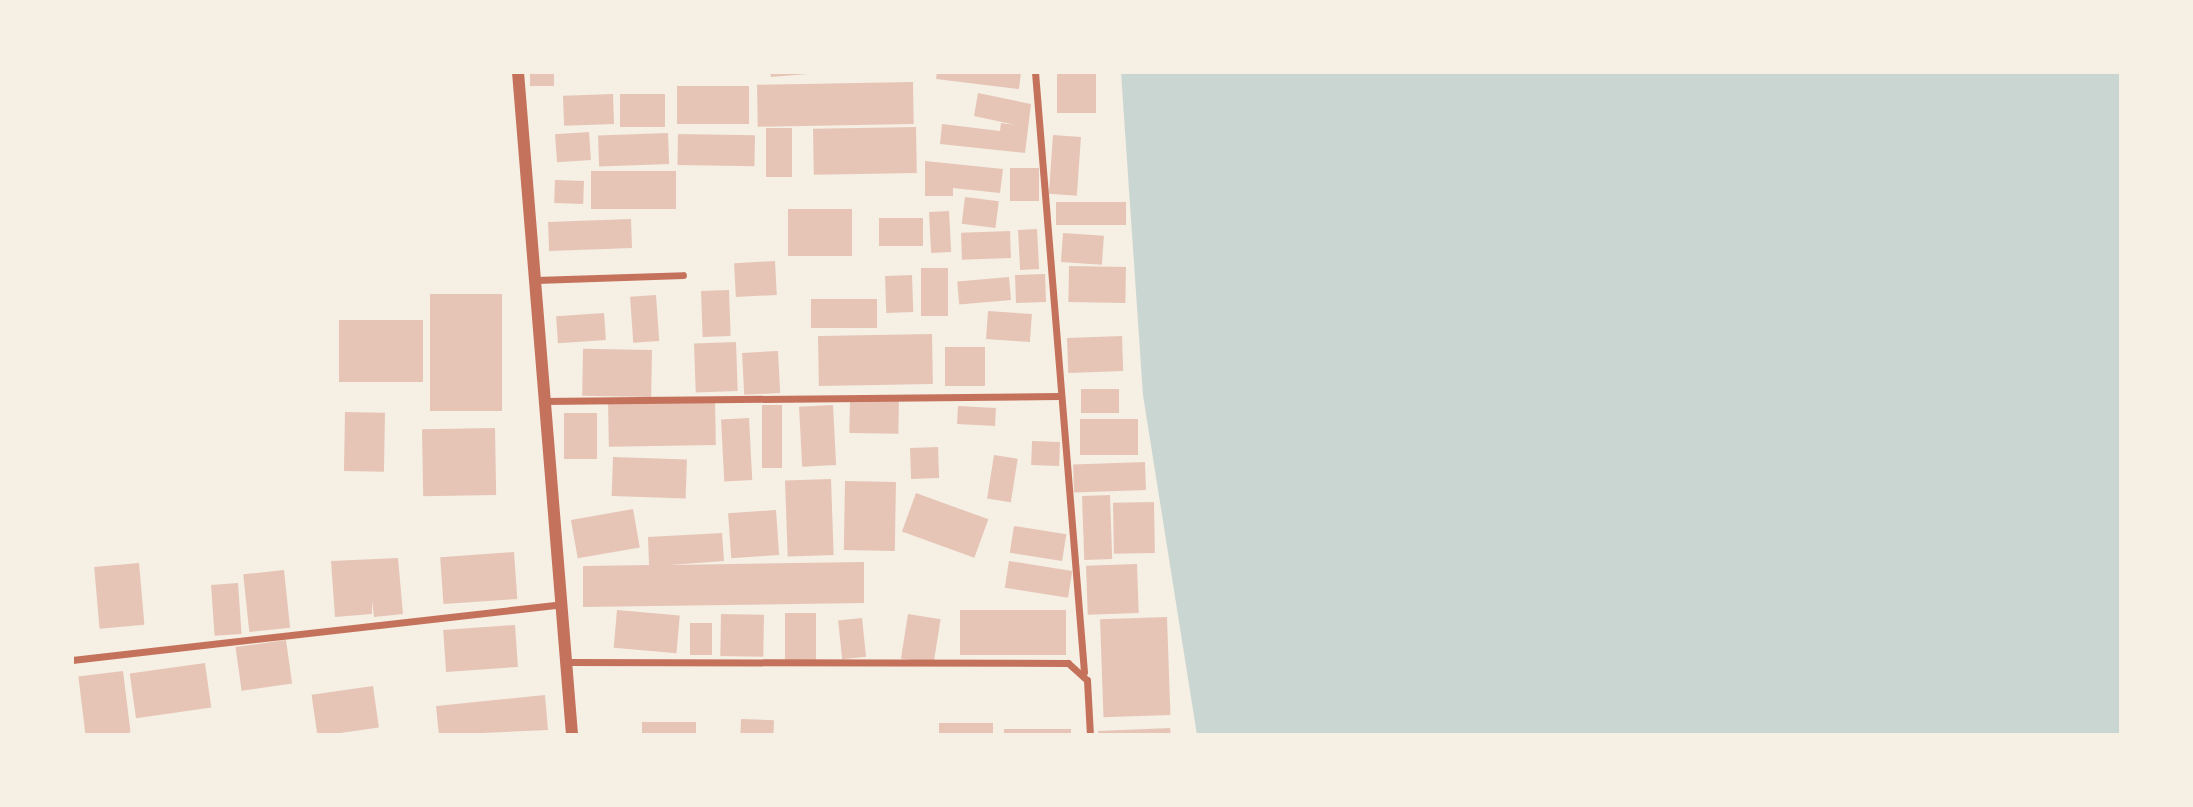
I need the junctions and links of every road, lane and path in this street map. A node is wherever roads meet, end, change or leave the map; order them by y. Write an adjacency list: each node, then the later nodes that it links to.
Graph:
1 (518, 72): 4 (street)
2 (1035, 72): 5 (street)
3 (683, 275): 4 (street)
4 (536, 280): 6 (street)
5 (1059, 396): 6 (street); 10 (street)
6 (542, 401): 7 (street)
7 (562, 604): 8 (street); 9 (street)
8 (72, 660)
9 (567, 662): 10 (street); 11 (street)
10 (1084, 671): 12 (street)
11 (572, 735)
12 (1090, 735)

